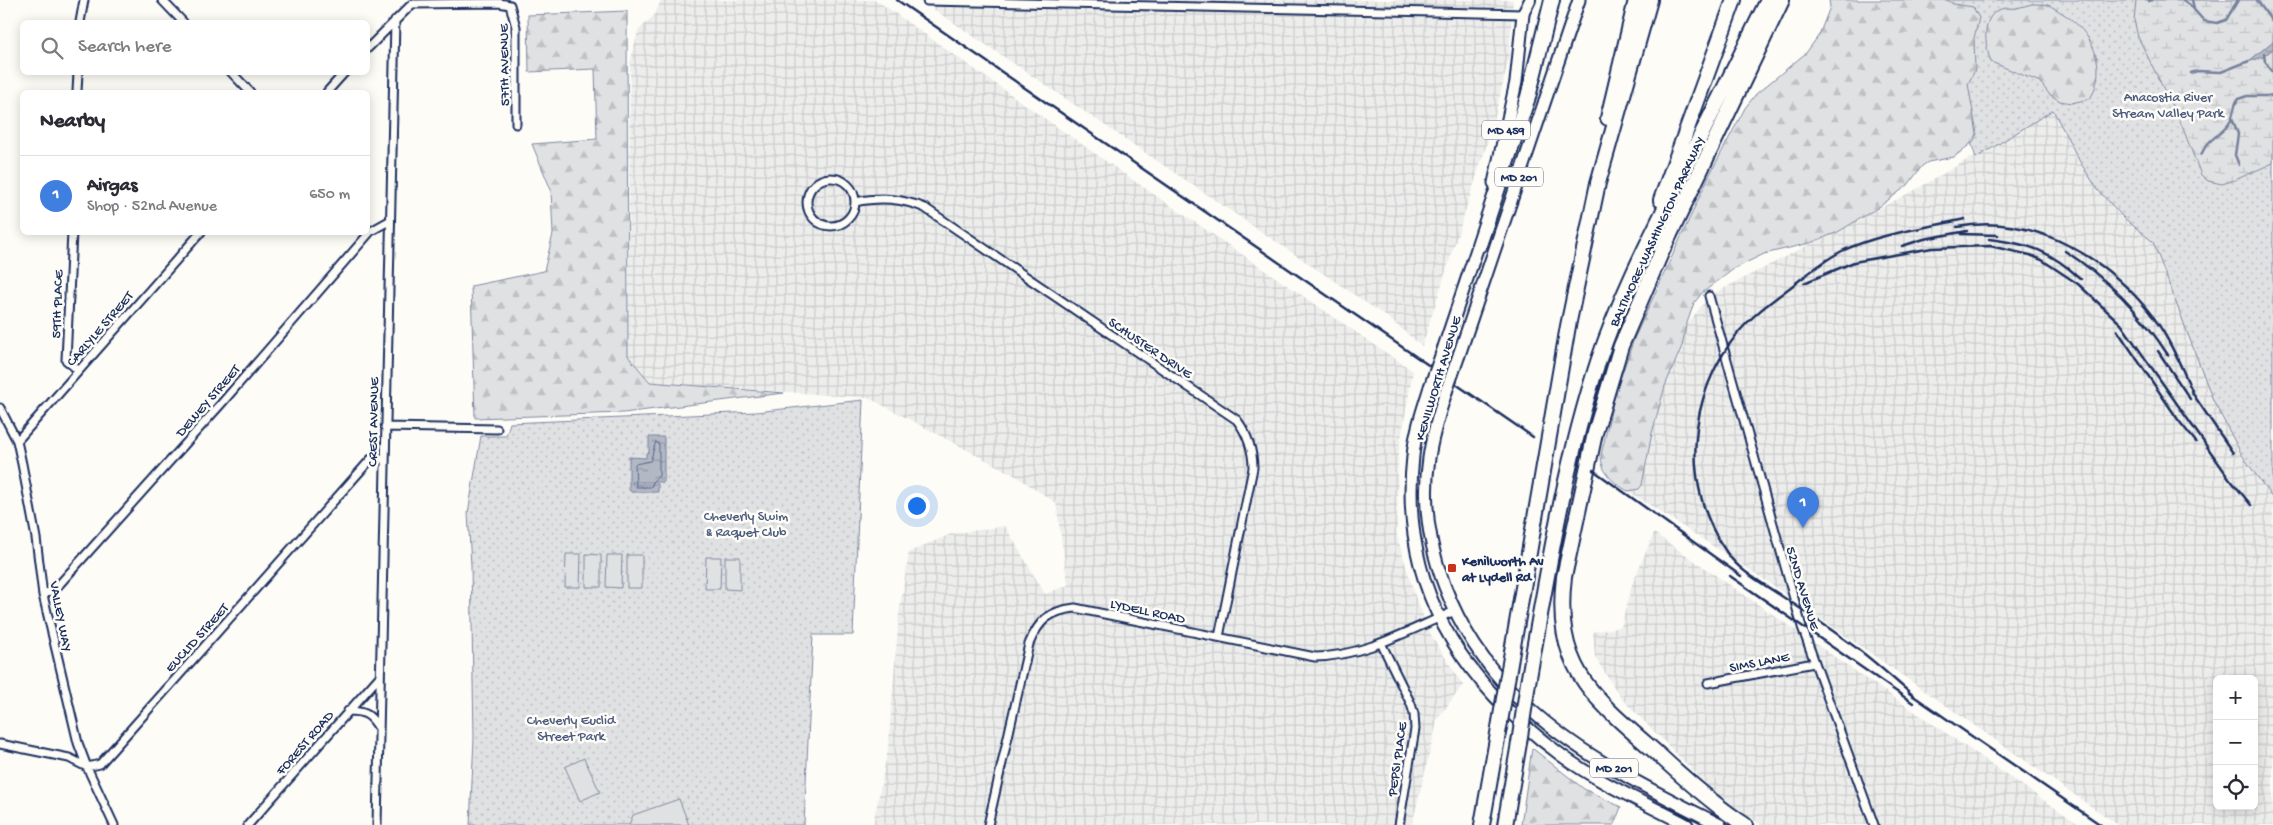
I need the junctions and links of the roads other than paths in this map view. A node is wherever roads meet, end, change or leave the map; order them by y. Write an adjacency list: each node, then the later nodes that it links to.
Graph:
1 (84, 0): 17 (street)
2 (162, 0): 18 (street)
3 (1524, 0): 16 (main road, KENILWORTH AVENUE / MD 459)
4 (1530, 0): 16 (main road, KENILWORTH AVENUE / MD 459)
5 (1552, 0): 35 (highway, MD 201)
6 (1579, 0): 45 (main road, KENILWORTH AVENUE / MD 201, bridge)
7 (1636, 0): 28 (highway)
8 (1650, 0): 28 (highway)
9 (1734, 0): 36 (highway)
10 (1768, 0): 36 (highway, BALTIMORE-WASHINGTON PARKWAY)
11 (1782, 0): 65 (highway)
12 (428, 1): 19 (street); 27 (street, 57TH AVENUE)
13 (926, 2): 14 (street)
14 (1040, 2): 15 (street)
15 (1195, 3): 16 (street)
16 (1523, 14): 35 (main road, KENILWORTH AVENUE / MD 459)
17 (80, 20)
18 (181, 20)
19 (395, 20): 20 (street); 30 (street, CREST AVENUE)
20 (370, 46)
21 (78, 75): 24 (street)
22 (234, 75): 25 (street)
23 (342, 75): 26 (street)
24 (78, 90)
25 (248, 90)
26 (329, 90)
27 (516, 124)
28 (1598, 183): 61 (highway, bridge)
29 (855, 202): 29 (street); 47 (street, SCHUSTER DRIVE)
30 (389, 221): 31 (street, DEWEY STREET); 40 (street, CREST AVENUE)
31 (370, 232)
32 (72, 235): 38 (street, 59TH PLACE)
33 (198, 235): 38 (street, CARLYLE STREET)
34 (368, 235): 44 (street, DEWEY STREET)
35 (1479, 245): 46 (main road, KENILWORTH AVENUE / MD 201, bridge)
36 (1636, 268): 62 (highway, BALTIMORE-WASHINGTON PARKWAY, bridge)
37 (1709, 296): 49 (street, 52ND AVENUE)
38 (78, 370): 42 (street, CARLYLE STREET)
39 (0, 408): 42 (street, VALLEY WAY)
40 (385, 427): 41 (street); 43 (street, CREST AVENUE)
41 (497, 429)
42 (17, 441): 44 (street, VALLEY WAY)
43 (384, 459): 50 (street, CREST AVENUE); 55 (street, EUCLID STREET)
44 (43, 595): 55 (street, VALLEY WAY)
45 (1455, 611): 46 (street, LYDELL ROAD); 64 (main road, KENILWORTH AVENUE / MD 201)
46 (1438, 618): 48 (street, LYDELL ROAD); 63 (main road, KENILWORTH AVENUE / MD 201)
47 (1219, 637): 48 (street, LYDELL ROAD); 59 (street, LYDELL ROAD)
48 (1381, 643): 60 (street, PEPSI PLACE)
49 (1814, 663): 51 (street, SIMS LANE); 66 (street, 52ND AVENUE)
50 (380, 676): 52 (street, FOREST ROAD); 53 (street, CREST AVENUE)
51 (1708, 683)
52 (348, 711): 53 (street); 57 (street, FOREST ROAD)
53 (379, 728): 58 (street, CREST AVENUE)
54 (0, 744): 55 (street)
55 (87, 767): 56 (street, VALLEY WAY)
56 (114, 825)
57 (248, 825)
58 (377, 825)
59 (988, 825)
60 (1399, 825)
61 (1482, 825)
62 (1504, 825)
63 (1687, 825)
64 (1720, 825)
65 (1745, 825)
66 (1874, 825)

